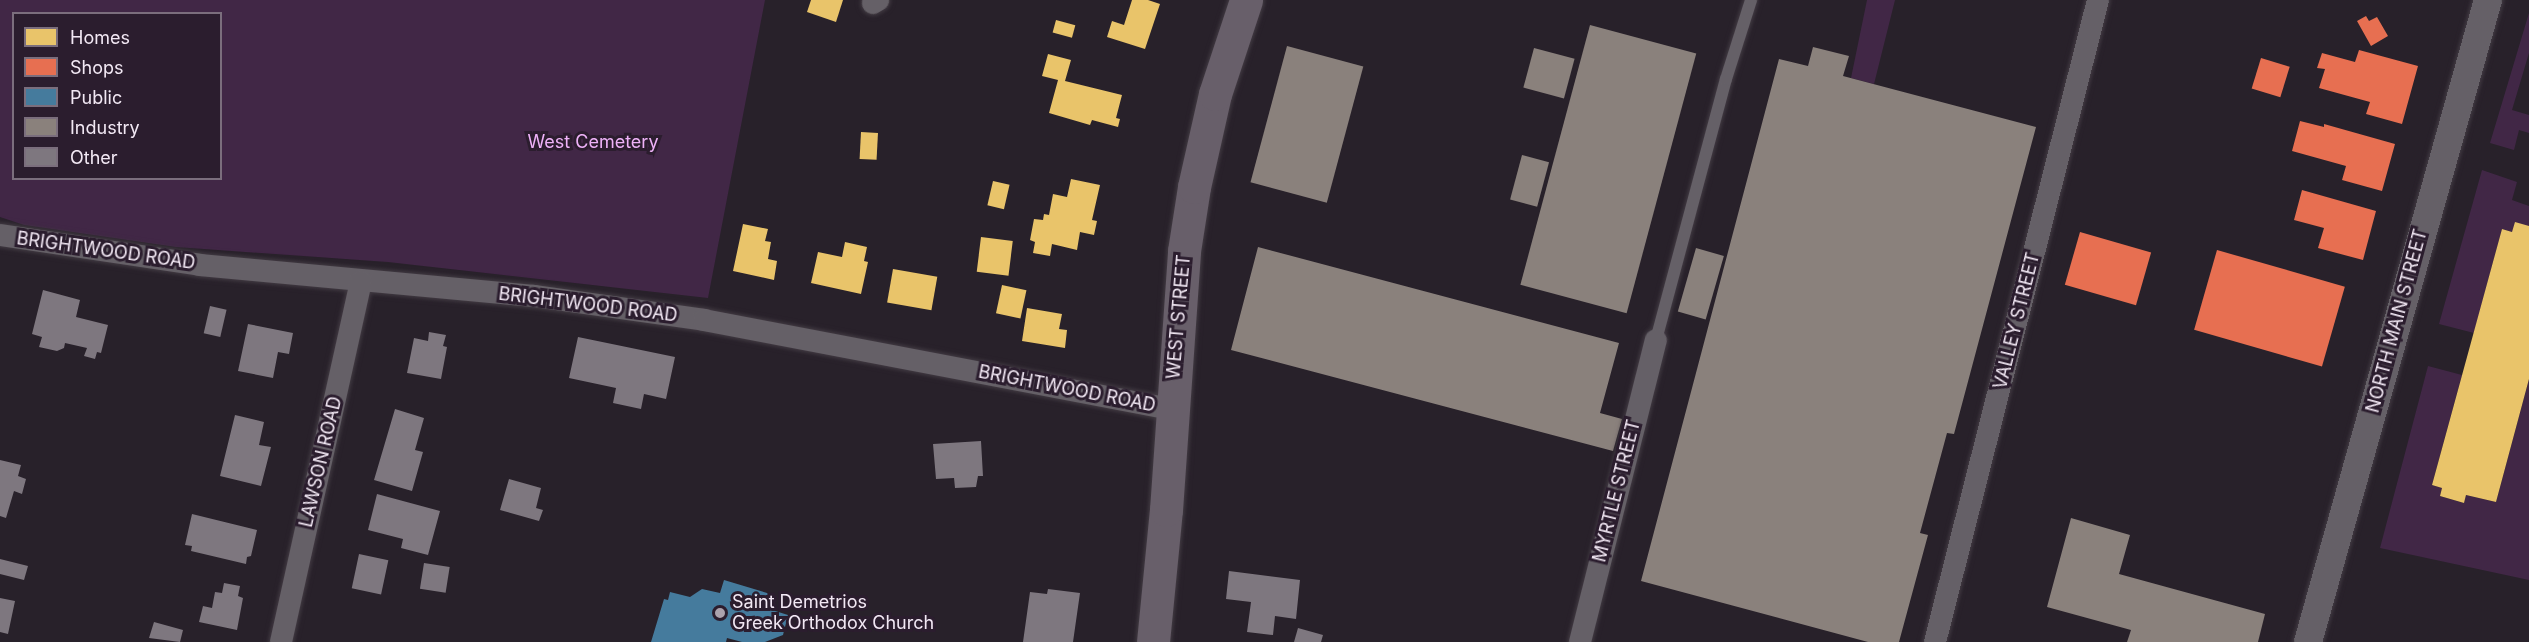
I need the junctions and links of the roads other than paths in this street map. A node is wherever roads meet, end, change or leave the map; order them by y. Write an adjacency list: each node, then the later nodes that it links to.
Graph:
1 (1246, 0): 8 (main road, WEST STREET)
2 (1751, 0): 7 (lane)
3 (2098, 0): 12 (street, VALLEY STREET)
4 (2488, 0): 13 (street, NORTH MAIN STREET)
5 (0, 235): 6 (street, BRIGHTWOOD ROAD)
6 (361, 282): 8 (street, BRIGHTWOOD ROAD); 9 (street, LAWSON ROAD)
7 (1656, 340): 11 (street, MYRTLE STREET)
8 (1172, 409): 10 (main road, WEST STREET)
9 (281, 642)
10 (1153, 642)
11 (1580, 642)
12 (1935, 642)
13 (2308, 642)

